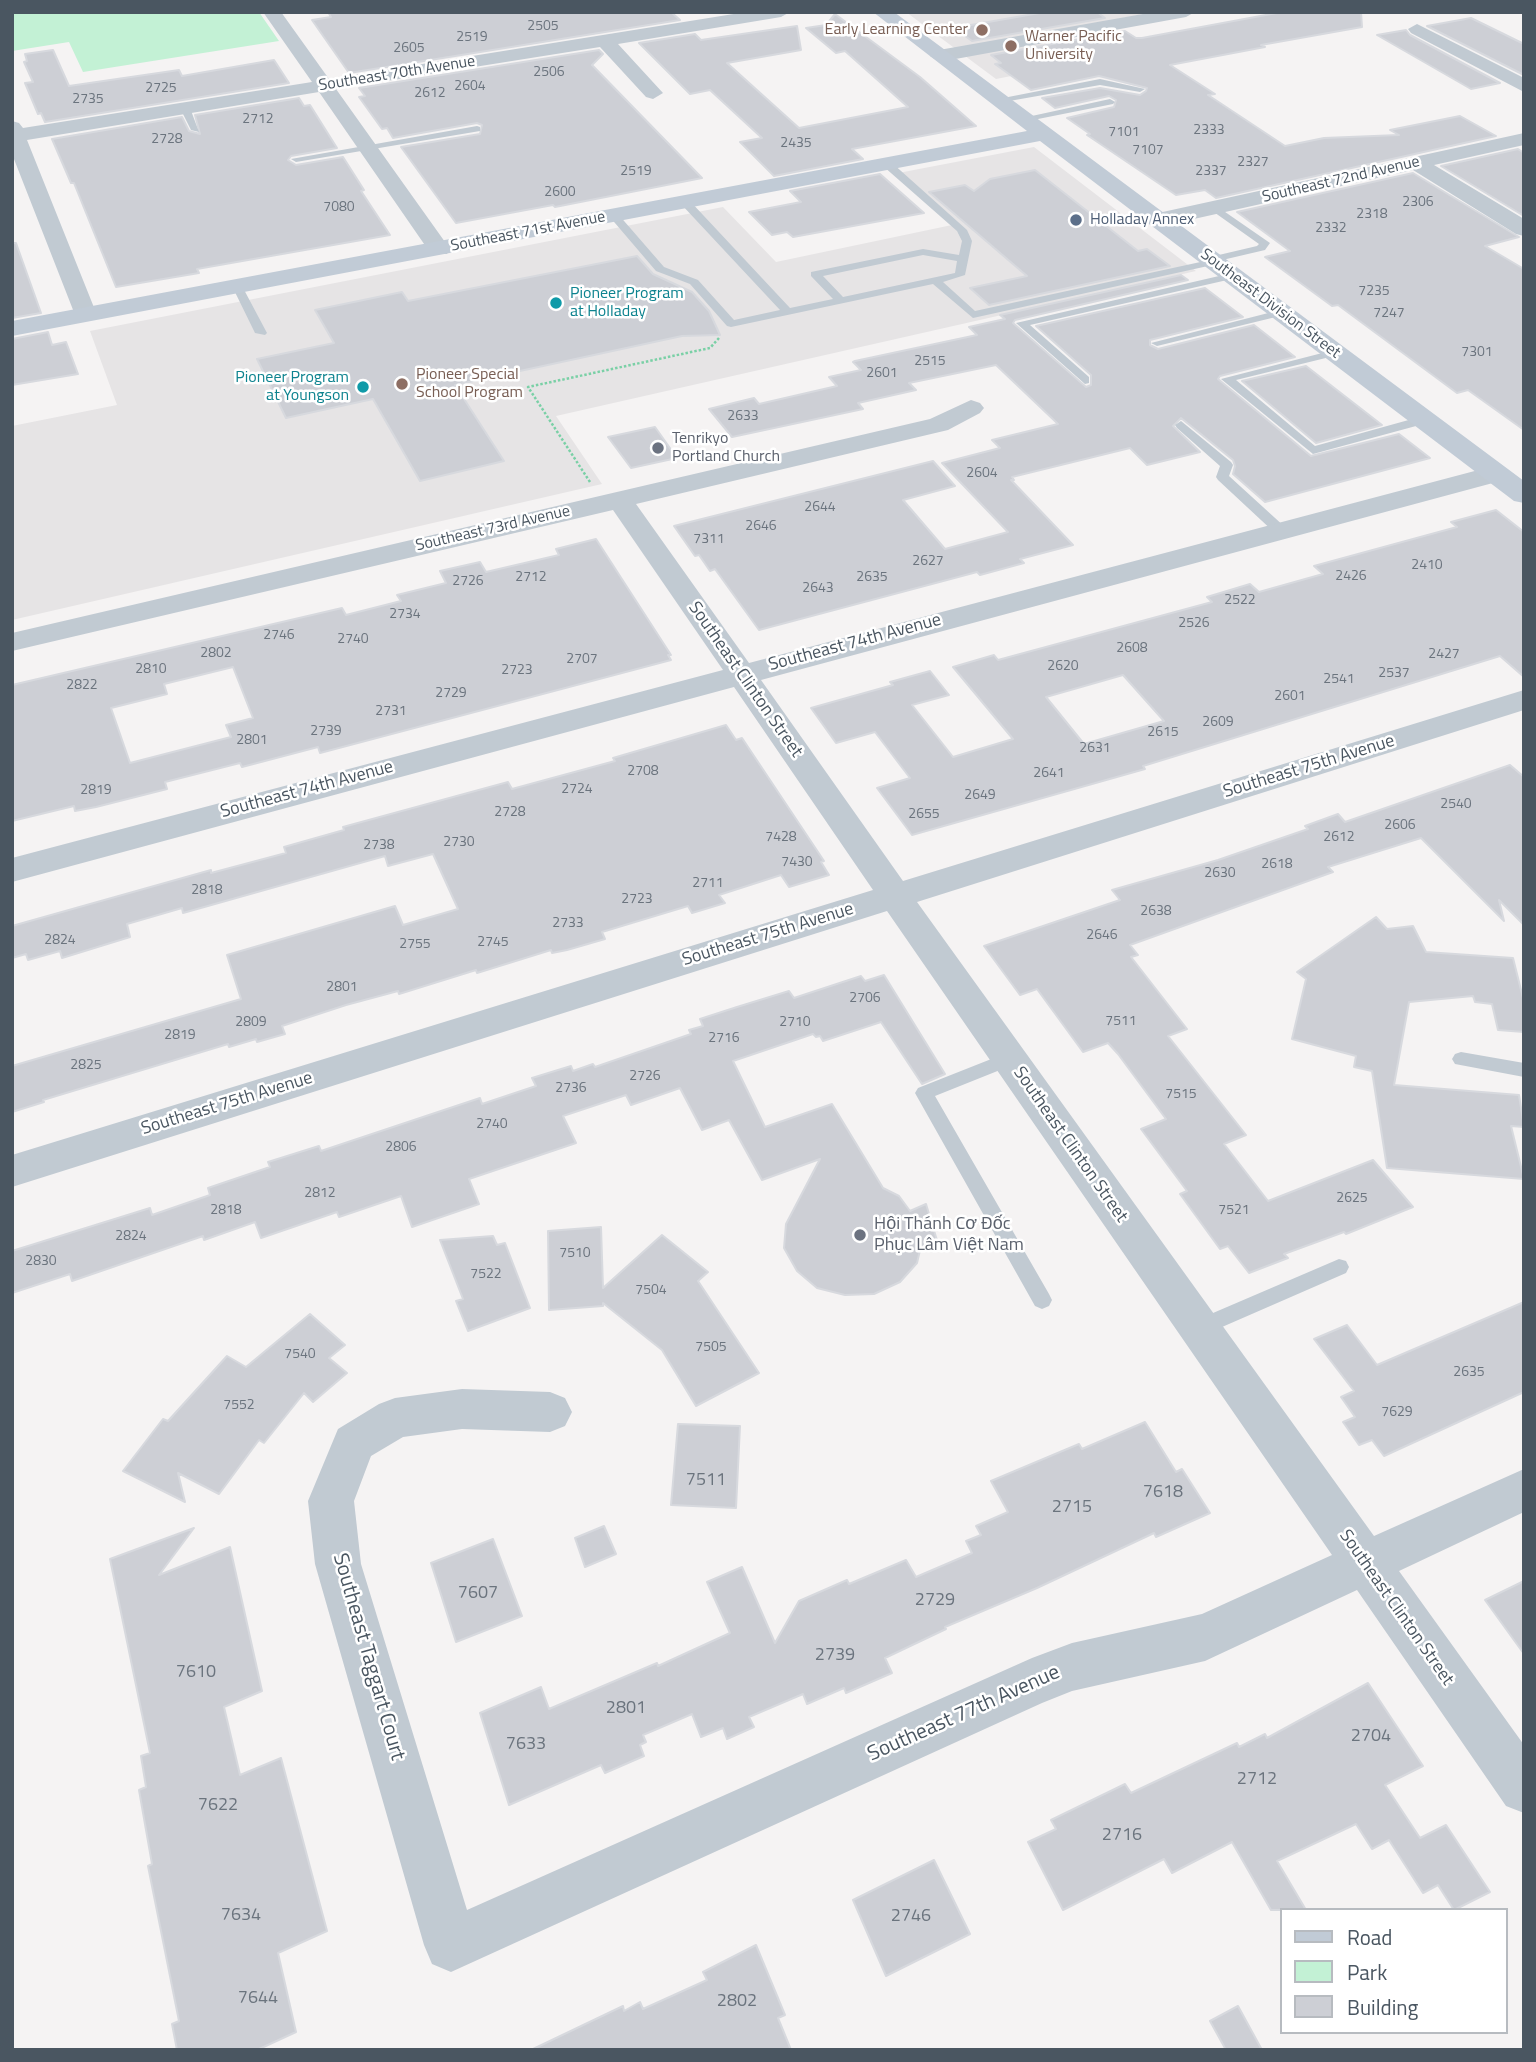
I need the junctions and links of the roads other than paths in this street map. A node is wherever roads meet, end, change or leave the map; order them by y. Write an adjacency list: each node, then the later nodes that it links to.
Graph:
1 (272, 12): 8 (street)
2 (781, 12): 6 (street, Southeast 70th Avenue)
3 (882, 12): 7 (main road, Southeast Division Street)
4 (1186, 12): 7 (street)
5 (1417, 29): 9 (street)
6 (604, 40): 8 (street, Southeast 70th Avenue); 11 (street)
7 (939, 56): 12 (main road, Southeast Division Street)
8 (323, 85): 14 (street, Southeast 70th Avenue); 21 (street)
9 (1524, 86)
10 (1140, 89): 12 (lane)
11 (653, 93)
12 (998, 100): 15 (main road, Southeast Division Street)
13 (1110, 102): 15 (lane)
14 (185, 108): 17 (lane); 18 (street, Southeast 70th Avenue)
15 (1023, 119): 19 (main road, Southeast Division Street)
16 (477, 129): 21 (lane)
17 (196, 130)
18 (13, 133): 38 (street)
19 (1044, 134): 24 (main road, Southeast 71st Avenue); 28 (main road, Southeast Division Street)
20 (1524, 139): 23 (street, Southeast 72nd Avenue)
21 (367, 147): 22 (lane); 30 (street)
22 (296, 159)
23 (1416, 163): 26 (street, Southeast 72nd Avenue); 29 (street)
24 (887, 164): 25 (main road, Southeast 71st Avenue); 31 (lane)
25 (685, 202): 27 (main road, Southeast 71st Avenue); 36 (lane)
26 (1216, 208): 28 (street, Southeast 72nd Avenue); 32 (lane)
27 (614, 215): 30 (main road, Southeast 71st Avenue); 36 (lane)
28 (1158, 220): 32 (main road, Southeast Division Street)
29 (1524, 229)
30 (439, 248): 34 (main road, Southeast 71st Avenue)
31 (963, 259): 33 (lane); 35 (lane)
32 (1218, 266): 33 (lane); 37 (main road, Southeast Division Street); 43 (lane)
33 (935, 280): 35 (lane)
34 (237, 286): 38 (main road, Southeast 71st Avenue); 40 (lane)
35 (841, 300): 36 (lane)
36 (788, 312)
37 (1280, 313): 41 (lane); 42 (main road, Southeast Division Street)
38 (85, 315): 39 (main road, Southeast 71st Avenue)
39 (12, 329)
40 (261, 333)
41 (1157, 342)
42 (1334, 353): 45 (main road, Southeast Division Street); 45 (lane)
43 (1085, 380)
44 (971, 408): 49 (street, Southeast 73rd Avenue)
45 (1423, 420): 47 (main road, Southeast Division Street)
46 (1181, 425): 50 (lane)
47 (1495, 474): 48 (main road, Southeast Division Street); 50 (street, Southeast 74th Avenue)
48 (1524, 495)
49 (612, 501): 51 (street, Southeast 73rd Avenue); 52 (street, Southeast Clinton Street)
50 (1281, 531): 52 (street, Southeast 74th Avenue)
51 (12, 642)
52 (741, 673): 54 (street, Southeast 74th Avenue); 55 (street, Southeast Clinton Street)
53 (1524, 700): 55 (street, Southeast 75th Avenue)
54 (12, 870)
55 (895, 896): 56 (street, Southeast Clinton Street); 59 (street, Southeast 75th Avenue)
56 (1009, 1059): 61 (lane); 62 (street, Southeast Clinton Street)
57 (1461, 1059): 58 (lane)
58 (1524, 1070)
59 (12, 1171)
60 (1339, 1267): 62 (lane)
61 (1042, 1300)
62 (1199, 1328): 65 (street, Southeast Clinton Street)
63 (550, 1412): 67 (street, Southeast Taggart Court)
64 (1524, 1490): 65 (street, Southeast 77th Avenue)
65 (1365, 1564): 66 (street, Southeast Clinton Street); 67 (street, Southeast 77th Avenue)
66 (1524, 1788)
67 (451, 1945)

